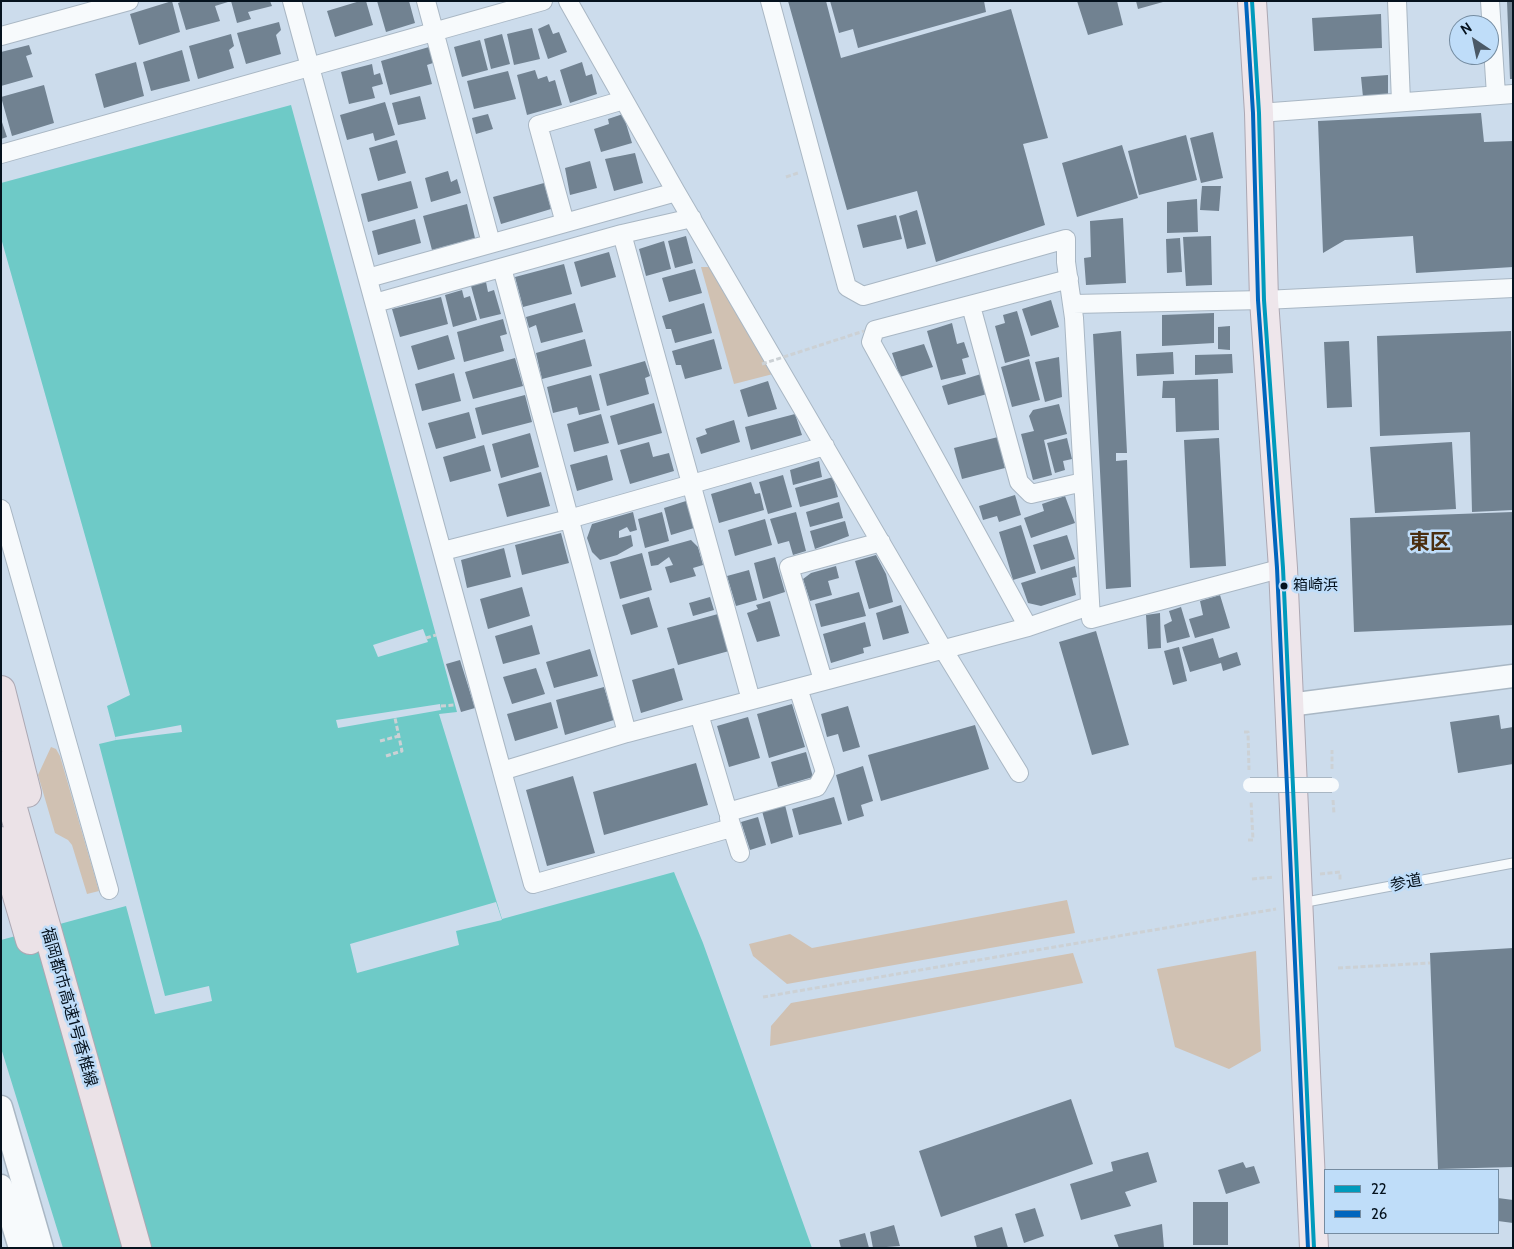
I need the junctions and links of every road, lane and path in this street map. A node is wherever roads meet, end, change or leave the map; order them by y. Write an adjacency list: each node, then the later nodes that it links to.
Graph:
1 (129, 1): 11 (street)
2 (292, 1): 12 (street)
3 (426, 1): 10 (street)
4 (543, 1): 10 (street)
5 (568, 1): 14 (street)
6 (770, 1): 25 (street)
7 (1252, 1): 16 (highway)
8 (1397, 1): 15 (street)
9 (1490, 1): 13 (street)
10 (434, 31): 12 (street); 22 (street)
11 (1, 36)
12 (311, 66): 17 (street); 24 (street)
13 (1504, 94): 15 (street)
14 (624, 100): 18 (street); 20 (street)
15 (1401, 102): 16 (street)
16 (1259, 113): 27 (highway)
17 (1, 154)
18 (676, 192): 19 (street); 20 (street)
19 (692, 218): 21 (street); 33 (street)
20 (564, 223): 22 (street)
21 (622, 234): 23 (street); 35 (street)
22 (491, 243): 24 (street)
23 (502, 268): 28 (street); 37 (street)
24 (368, 278): 28 (street)
25 (1069, 279): 29 (street); 30 (street)
26 (1513, 288): 27 (street)
27 (1264, 300): 29 (street); 40 (highway)
28 (375, 303): 39 (street)
29 (1073, 304): 34 (street)
30 (971, 306): 34 (street); 42 (street)
31 (864, 331): 32 (path, bridge)
32 (762, 364)
33 (825, 446): 35 (street); 38 (street)
34 (1082, 482): 41 (street)
35 (693, 484): 37 (street); 50 (street)
36 (1, 508): 74 (street)
37 (569, 519): 39 (street); 57 (street)
38 (881, 542): 45 (street); 47 (street)
39 (443, 551): 63 (street)
40 (1283, 568): 41 (street); 52 (highway)
41 (1088, 606): 42 (street)
42 (1028, 627): 45 (street)
43 (436, 635): 44 (path)
44 (426, 638)
45 (943, 649): 47 (street); 64 (street)
46 (1513, 676): 52 (street)
47 (823, 680): 48 (street)
48 (798, 688): 50 (street); 67 (street)
49 (1, 690): 73 (highway)
50 (751, 700): 54 (street)
51 (455, 704): 53 (path)
52 (1289, 705): 75 (highway)
53 (441, 706)
54 (699, 714): 57 (street); 67 (street)
55 (395, 718): 58 (path)
56 (1244, 732): 60 (path)
57 (627, 733): 63 (street)
58 (399, 736): 59 (path); 61 (path)
59 (380, 741)
60 (1249, 747)
61 (386, 756)
62 (1, 766): 73 (highway, 福岡都市高速1号香椎線)
63 (502, 771): 67 (street)
64 (1019, 773)
65 (1332, 785): 66 (street, bridge)
66 (1250, 786)
67 (729, 820): 71 (street)
68 (1252, 827): 69 (path)
69 (1248, 840)
70 (1, 841): 83 (highway, 福岡都市高速1号香椎線)
71 (740, 853)
72 (1513, 863): 75 (lane, 参道)
73 (32, 878): 84 (highway, 福岡都市高速1号香椎線)
74 (109, 890)
75 (1299, 904): 78 (path); 85 (highway)
76 (1430, 963): 77 (path)
77 (1338, 968)
78 (763, 997)
79 (1, 1107): 82 (street)
80 (1, 1186): 81 (street)
81 (20, 1248)
82 (42, 1248)
83 (124, 1248)
84 (137, 1248)
85 (1314, 1248)

